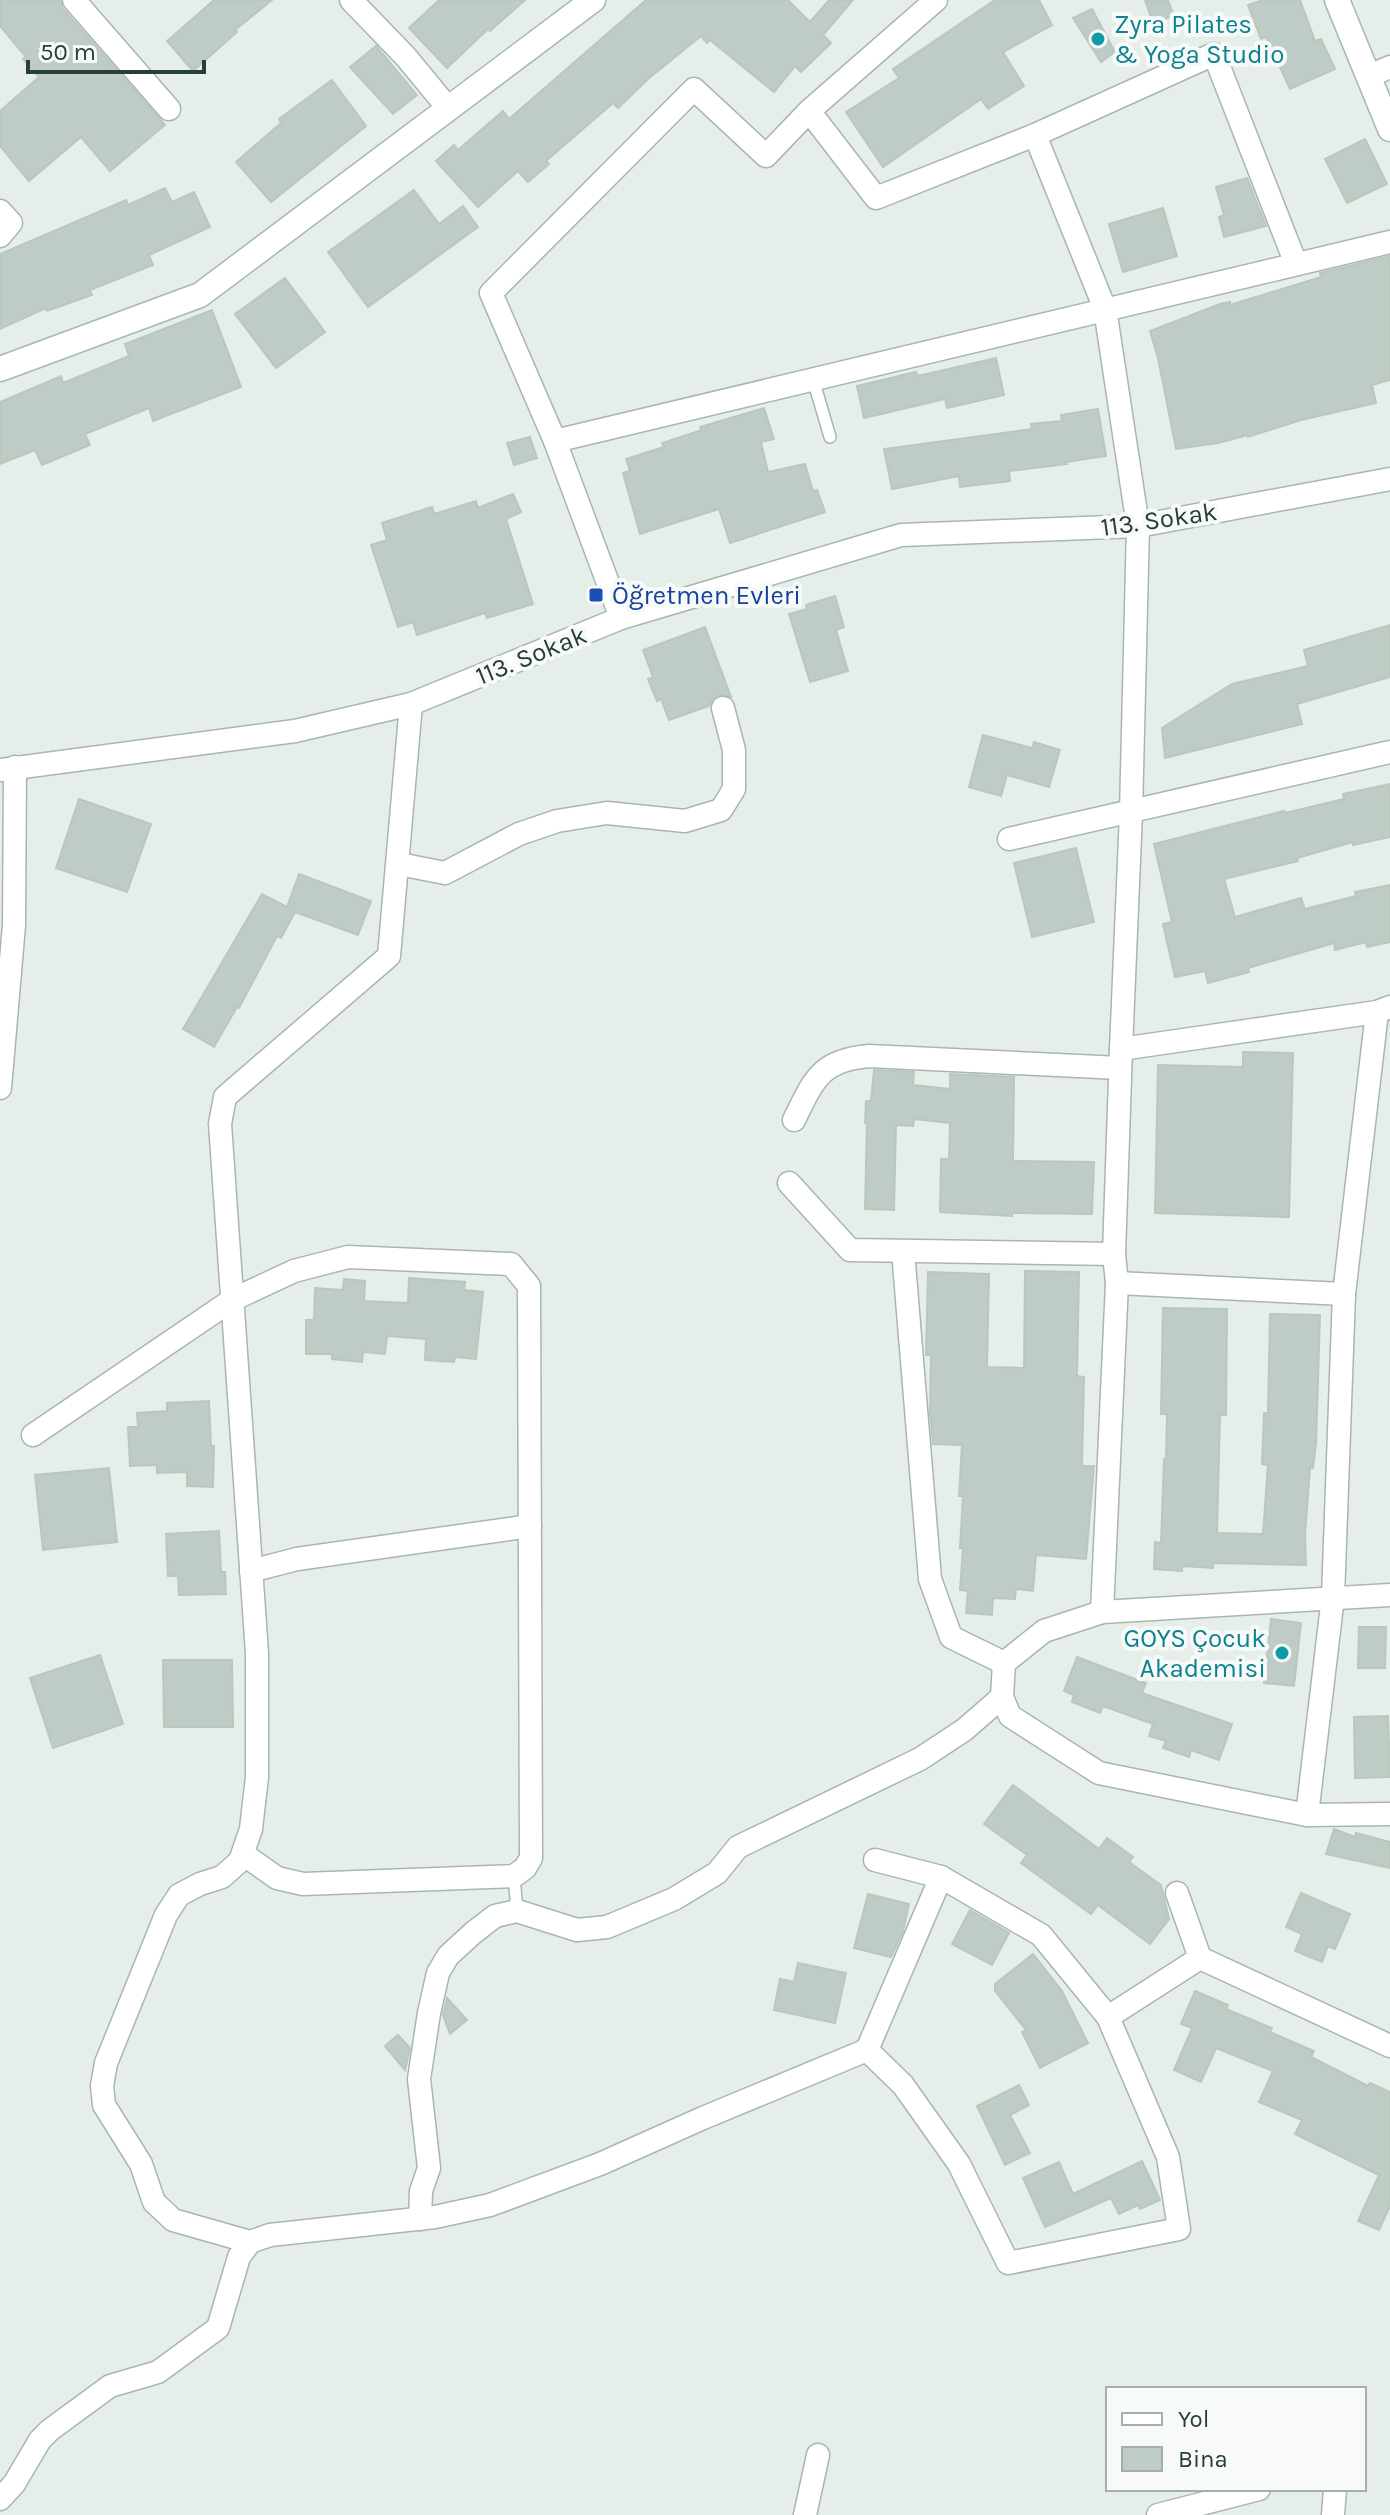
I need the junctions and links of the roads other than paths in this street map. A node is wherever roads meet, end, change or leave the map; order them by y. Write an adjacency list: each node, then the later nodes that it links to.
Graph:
1 (74, 0): 8 (street)
2 (351, 0): 7 (street)
3 (593, 0): 7 (street)
4 (936, 0): 9 (street)
5 (1337, 0): 6 (street)
6 (1379, 72): 10 (street)
7 (448, 108): 17 (street)
8 (169, 109)
9 (809, 111): 11 (street); 20 (street)
10 (1390, 129)
11 (1035, 135): 15 (street); 16 (street)
12 (0, 211): 13 (street)
13 (0, 236)
14 (1390, 242): 15 (street)
15 (1296, 264): 16 (street)
16 (1105, 309): 18 (street); 22 (street)
17 (0, 369)
18 (813, 379): 19 (lane); 20 (street)
19 (830, 437)
20 (555, 441): 23 (street)
21 (1390, 479): 22 (street, 113. Sokak)
22 (1138, 526): 23 (street, 113. Sokak); 28 (street)
23 (621, 618): 24 (street, 113. Sokak)
24 (411, 704): 27 (street, 113. Sokak); 30 (street)
25 (723, 708): 30 (street)
26 (1390, 752): 28 (street)
27 (7, 768): 31 (street)
28 (1131, 813): 29 (street); 33 (street)
29 (1009, 839)
30 (399, 864): 41 (street)
31 (4, 1001): 34 (street)
32 (1384, 1009): 33 (street); 40 (street)
33 (1120, 1058): 35 (street); 38 (street)
34 (0, 1088)
35 (794, 1120)
36 (789, 1183): 37 (street)
37 (903, 1251): 38 (street); 48 (street)
38 (1114, 1254): 39 (street)
39 (1117, 1283): 40 (street); 47 (street)
40 (1344, 1294): 46 (street)
41 (232, 1300): 42 (street); 43 (street); 44 (street)
42 (33, 1435)
43 (530, 1526): 44 (street); 54 (street)
44 (251, 1571): 52 (street)
45 (1390, 1595): 46 (street)
46 (1333, 1597): 47 (street); 51 (street)
47 (1102, 1612): 48 (street)
48 (1004, 1663): 49 (street)
49 (1002, 1697): 51 (street); 57 (street)
50 (1390, 1814): 51 (street)
51 (1307, 1815)
52 (243, 1854): 54 (street); 63 (street)
53 (875, 1860): 55 (street)
54 (514, 1876): 57 (lane)
55 (941, 1877): 59 (street); 61 (street)
56 (1177, 1893): 58 (street)
57 (517, 1911): 62 (street)
58 (1200, 1958): 59 (street); 60 (street)
59 (1108, 2017): 61 (street)
60 (1390, 2046)
61 (867, 2050): 62 (street)
62 (420, 2219): 63 (street)
63 (250, 2242): 67 (street)
64 (818, 2455): 68 (street)
65 (1251, 2491): 69 (street)
66 (1335, 2491): 70 (street)
67 (0, 2499)
68 (805, 2515)
69 (1158, 2515)
70 (1333, 2515)

